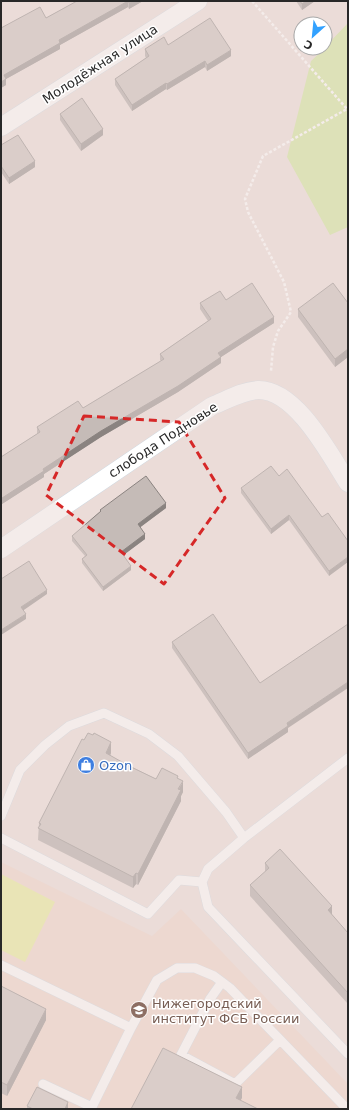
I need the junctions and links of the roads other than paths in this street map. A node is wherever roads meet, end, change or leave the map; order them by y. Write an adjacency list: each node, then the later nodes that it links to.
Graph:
1 (198, 1): 2 (street, Молодёжная улица)
2 (1, 127)
3 (348, 483): 4 (street, слобода Подновье)
4 (1, 549)
5 (347, 760): 8 (lane)
6 (1, 816): 8 (lane)
7 (1, 838): 9 (lane)
8 (244, 838): 9 (lane)
9 (202, 882): 14 (lane)
10 (1, 965): 12 (lane)
11 (222, 982): 12 (lane); 13 (lane); 13 (lane)
12 (131, 1028): 16 (lane)
13 (280, 1040): 17 (lane)
14 (348, 1054)
15 (43, 1084): 16 (lane)
16 (91, 1108)
17 (347, 1109)

